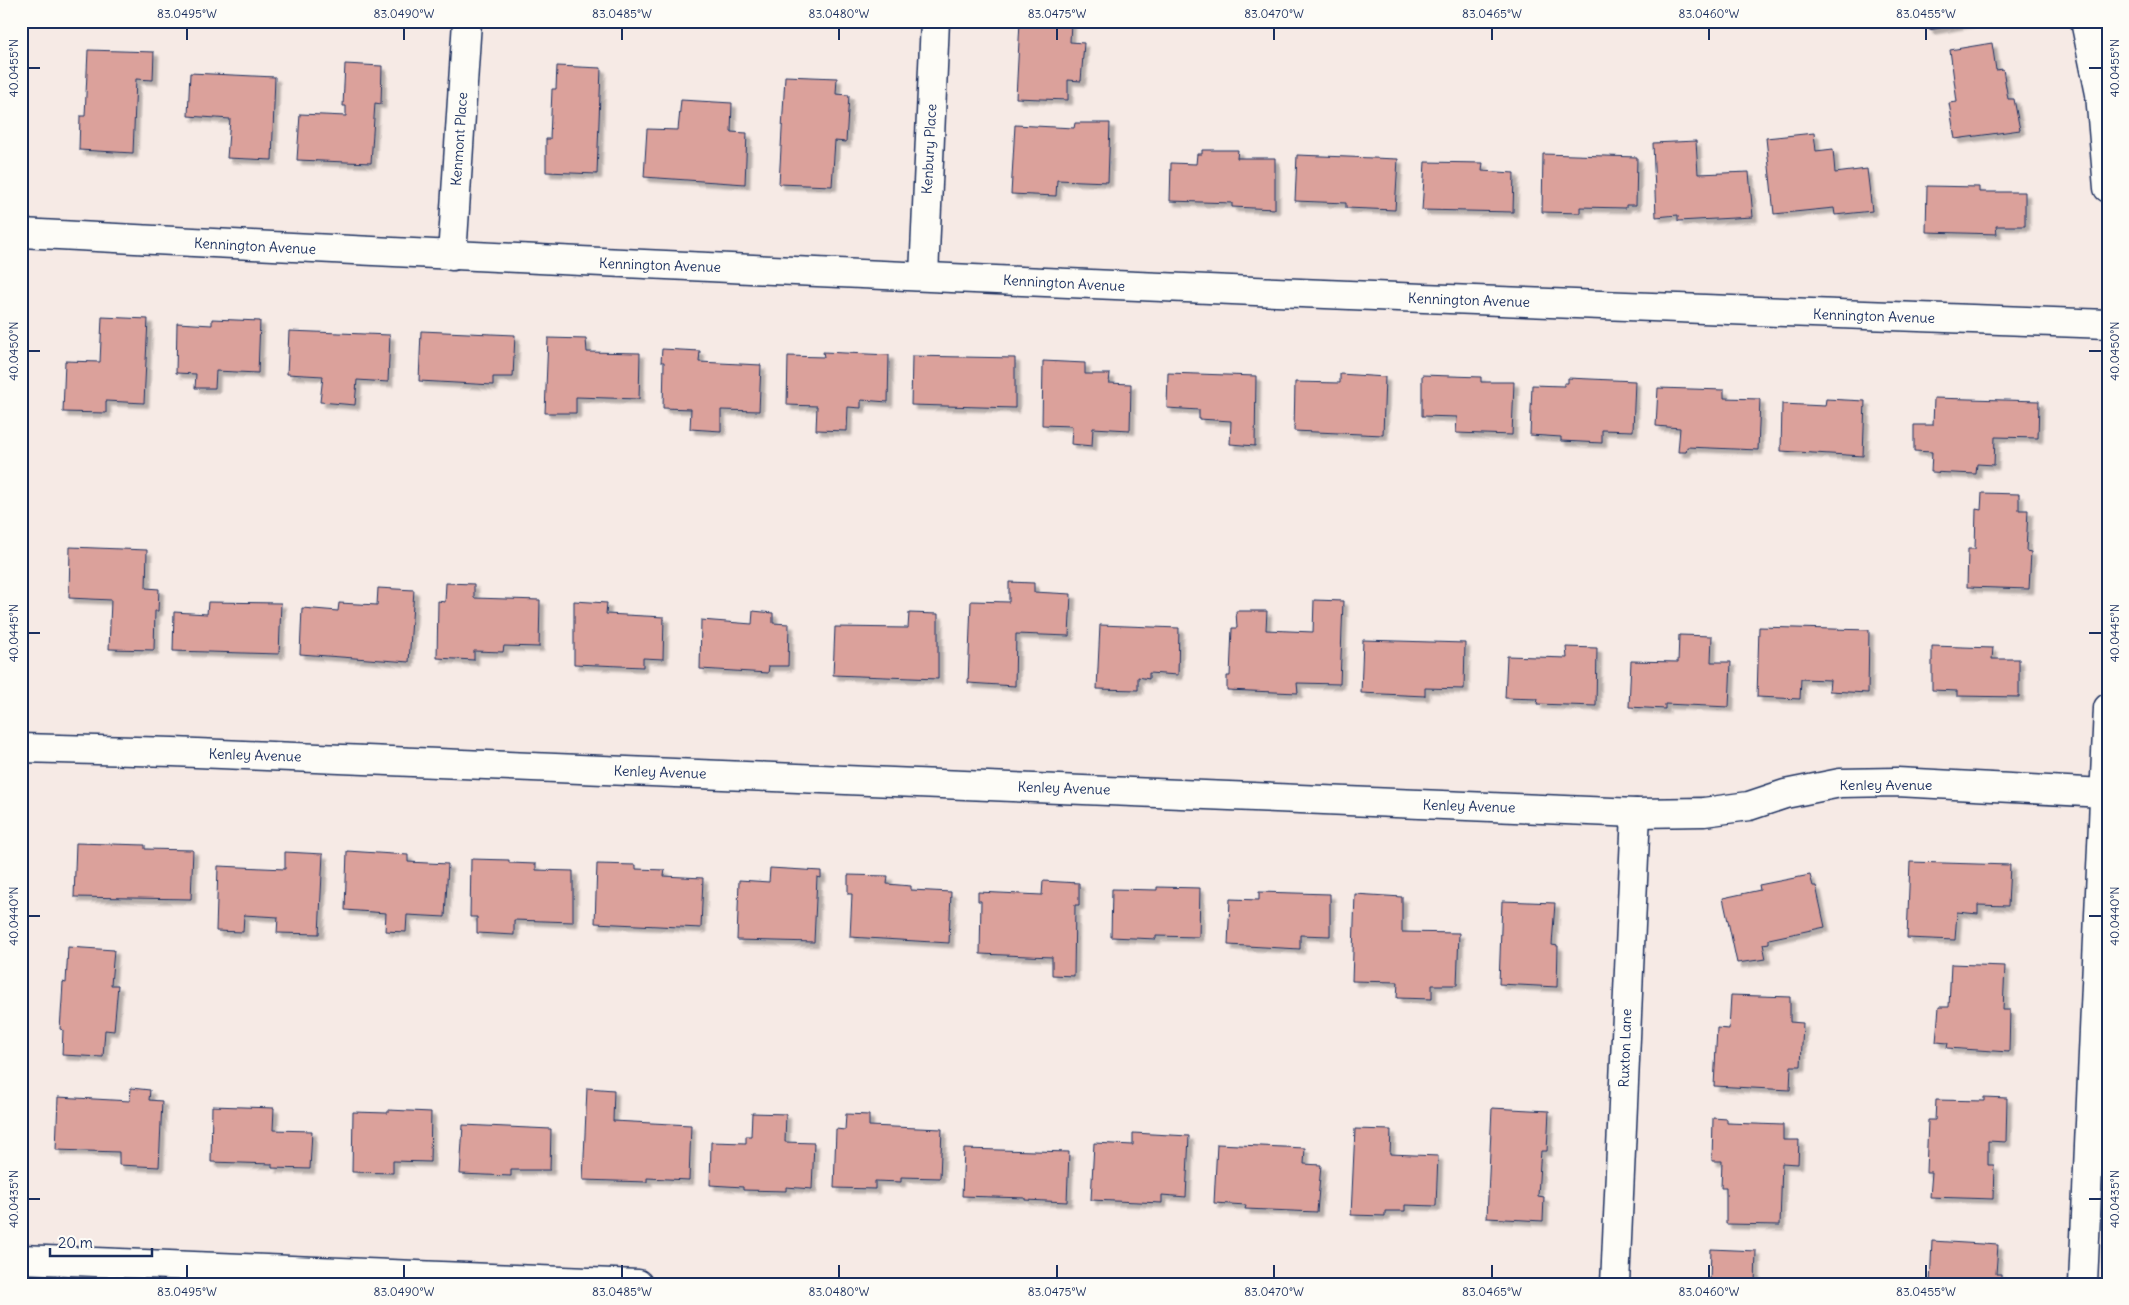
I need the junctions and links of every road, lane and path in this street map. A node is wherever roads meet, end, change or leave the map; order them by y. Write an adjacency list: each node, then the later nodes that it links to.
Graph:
1 (466, 21): 6 (street, Kenmont Place)
2 (936, 21): 7 (street, Kenbury Place)
3 (2085, 21): 4 (street)
4 (2108, 188)
5 (21, 233): 6 (street, Kennington Avenue)
6 (452, 256): 7 (street, Kennington Avenue)
7 (924, 276): 8 (street, Kennington Avenue)
8 (2108, 324)
9 (2108, 708): 11 (street)
10 (21, 748): 12 (street, Kenley Avenue)
11 (2104, 793): 12 (street, Kenley Avenue); 16 (street)
12 (1636, 813): 15 (street, Ruxton Lane)
13 (21, 1259): 14 (street)
14 (638, 1284)
15 (1615, 1284)
16 (2083, 1284)

